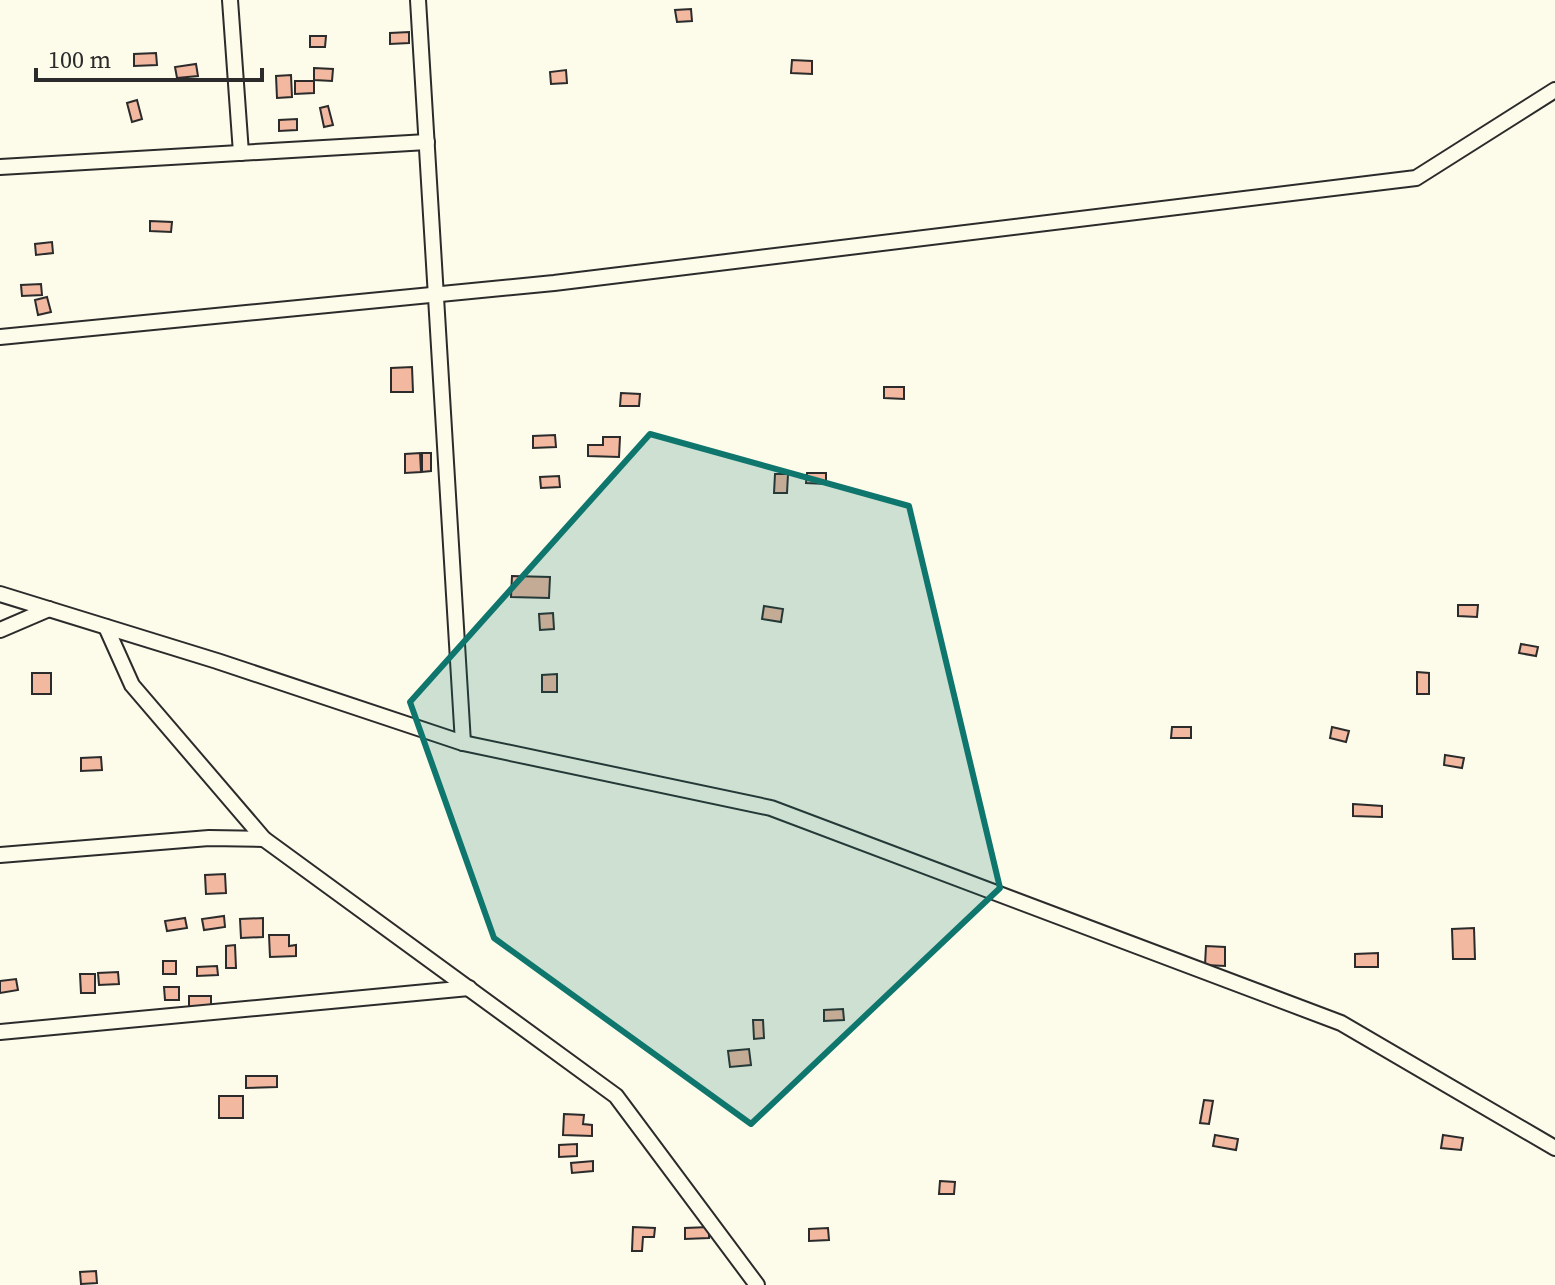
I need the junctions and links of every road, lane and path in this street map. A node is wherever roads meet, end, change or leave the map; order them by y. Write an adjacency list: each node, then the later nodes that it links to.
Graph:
1 (230, 0): 5 (street)
2 (418, 0): 4 (street)
3 (1555, 90): 7 (street)
4 (427, 142): 5 (street); 7 (street)
5 (241, 153): 6 (street)
6 (0, 167)
7 (436, 295): 8 (street); 13 (street)
8 (0, 337)
9 (0, 594): 10 (street)
10 (49, 609): 11 (street); 12 (street)
11 (106, 627): 13 (street); 14 (street)
12 (0, 630)
13 (463, 743): 18 (street)
14 (264, 839): 15 (street); 16 (street)
15 (0, 855)
16 (469, 988): 17 (street); 19 (street)
17 (0, 1032)
18 (1555, 1148)
19 (757, 1285)

